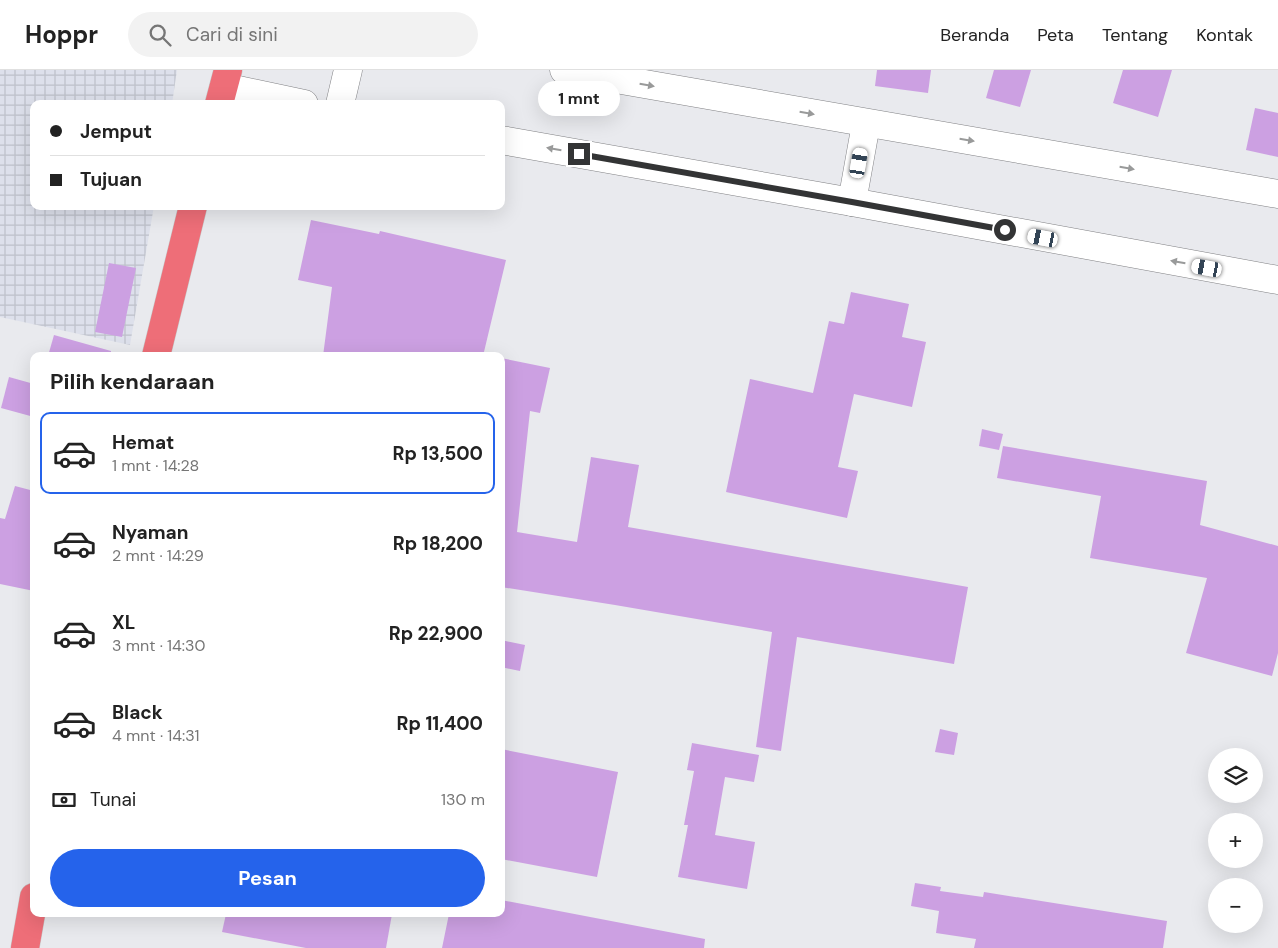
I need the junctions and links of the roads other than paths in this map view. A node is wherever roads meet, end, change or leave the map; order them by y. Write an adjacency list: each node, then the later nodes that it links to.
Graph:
1 (348, 70): 5 (street)
2 (564, 70): 6 (street, one-way to 6)
3 (224, 87): 4 (street)
4 (285, 100)
5 (341, 100)
6 (866, 124): 8 (street, one-way to 8); 9 (street)
7 (505, 141): 9 (street, one-way to 7)
8 (1278, 194)
9 (852, 202): 11 (street, one-way to 9)
10 (192, 210): 12 (highway)
11 (1278, 280)
12 (157, 352)
13 (30, 917): 14 (highway)
14 (25, 948)

